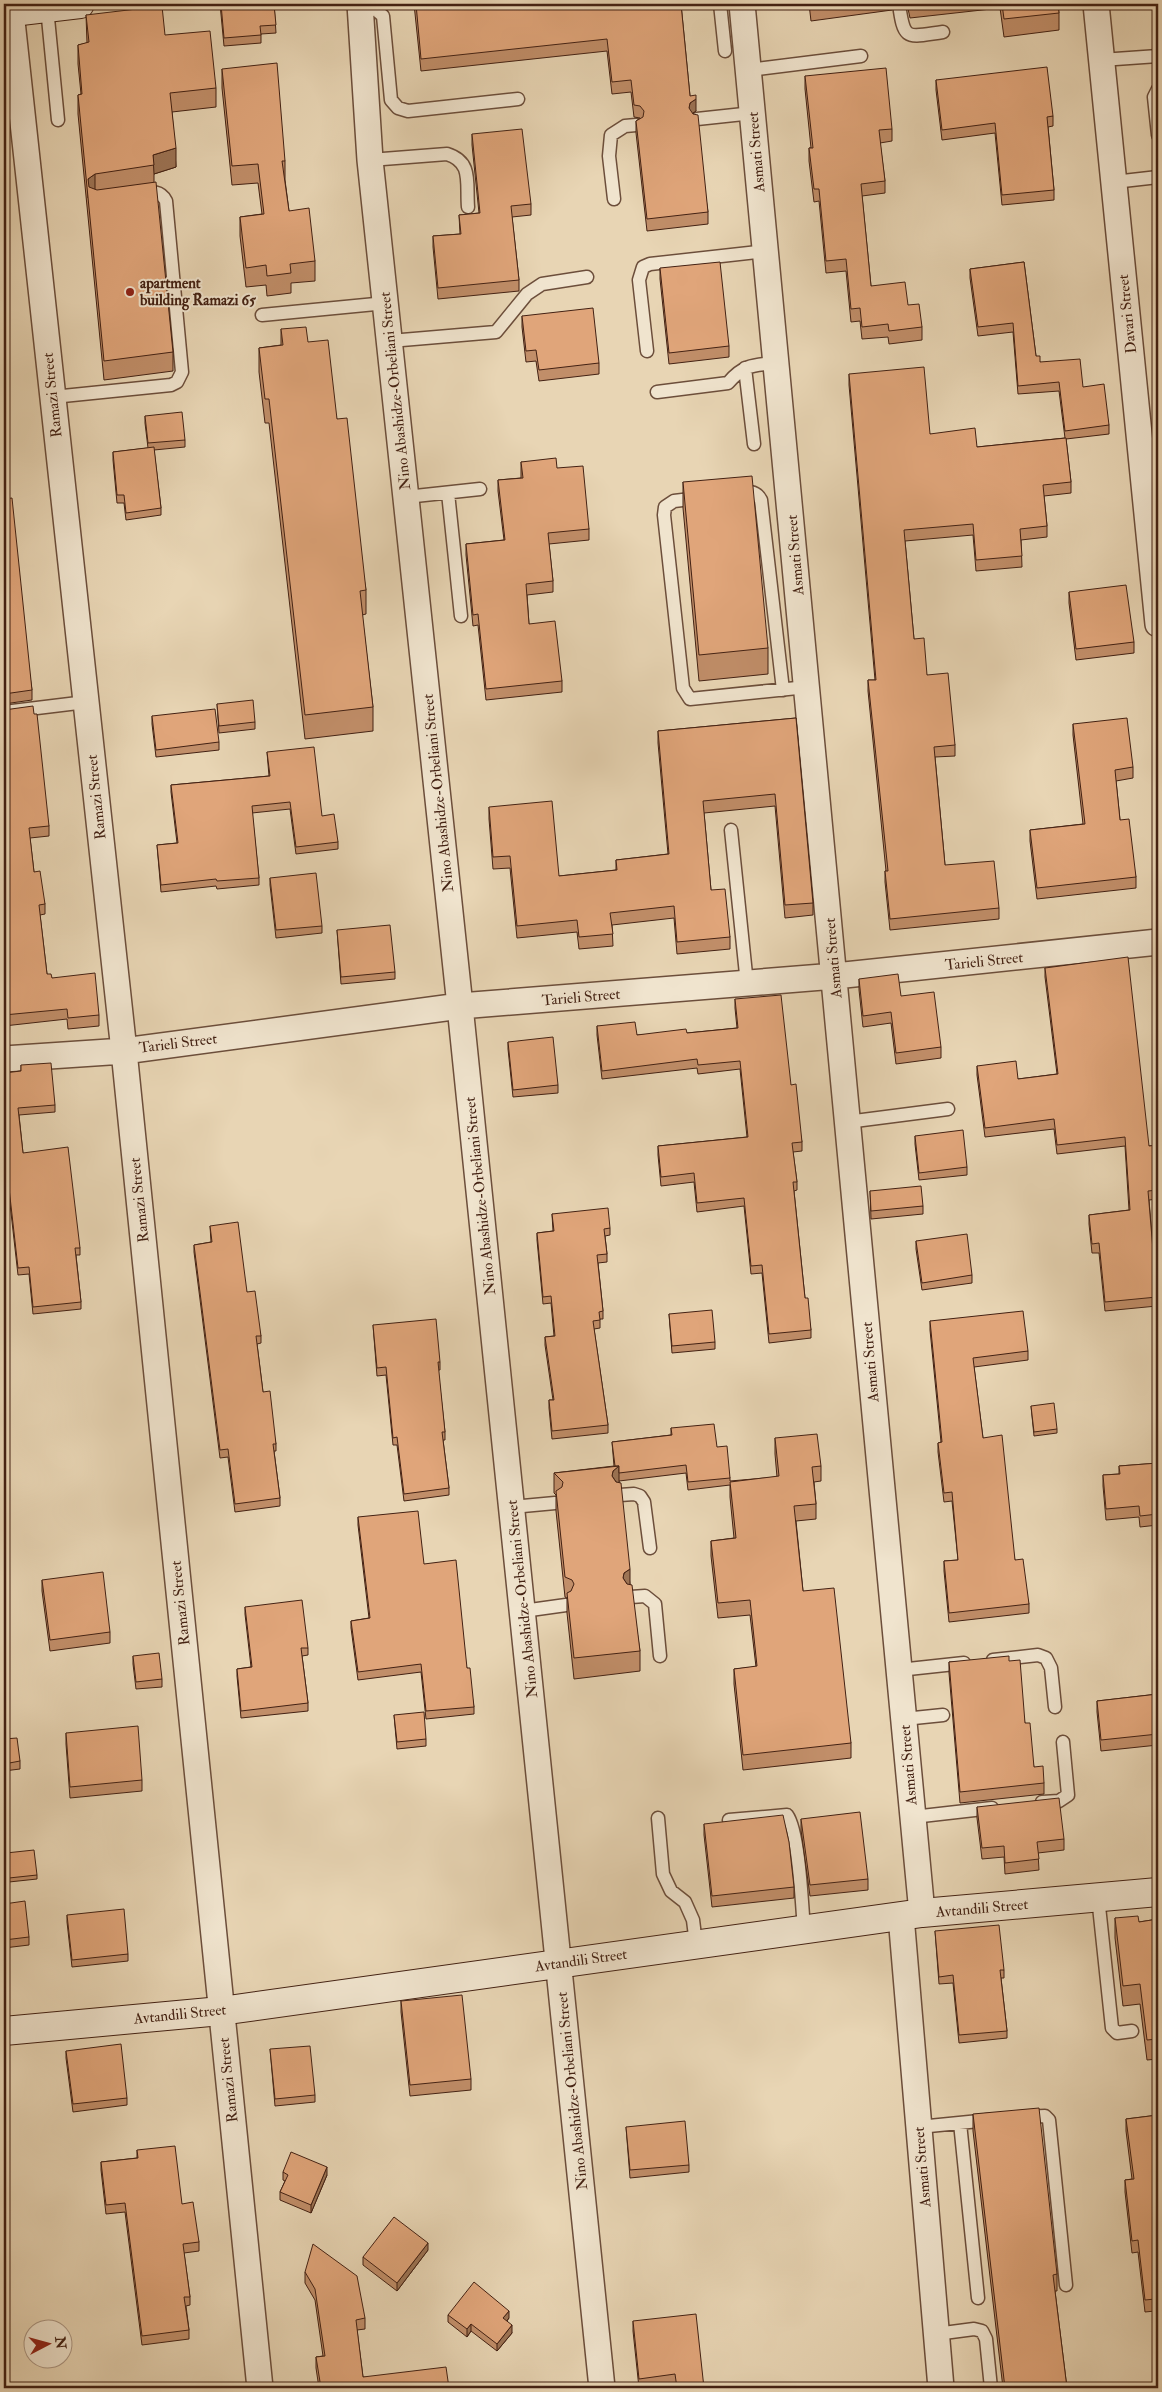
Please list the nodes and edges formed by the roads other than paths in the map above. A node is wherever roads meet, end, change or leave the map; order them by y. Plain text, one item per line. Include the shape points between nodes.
1 (80, 4) edge
2 (720, 4) edge
3 (742, 4) edge
4 (899, 4) edge
5 (1096, 4) edge
6 (360, 6) edge
7 (47, 8) junction
8 (7, 13) edge
9 (943, 32) dead end
10 (725, 51) dead end
11 (861, 56) dead end
12 (1158, 56) edge
13 (1101, 60) junction
14 (749, 70) junction
15 (1158, 89) edge
16 (518, 99) dead end
17 (753, 113) junction
18 (697, 119) edge
19 (58, 120) dead end
20 (636, 125) edge
21 (1158, 135) edge
22 (370, 160) junction
23 (1158, 177) edge
24 (1114, 182) junction
25 (131, 196) edge
26 (614, 198) dead end
27 (468, 207) dead end
28 (766, 251) junction
29 (586, 277) dead end
30 (386, 303) junction
31 (262, 315) dead end
32 (390, 341) junction
33 (647, 351) dead end
34 (776, 363) junction
35 (745, 368) junction
36 (657, 392) dead end
37 (53, 397) junction
38 (754, 444) dead end
39 (480, 489) dead end
40 (448, 493) junction
41 (406, 497) junction
42 (462, 616) dead end
43 (1158, 624) edge
44 (807, 687) junction
45 (783, 690) junction
46 (86, 702) junction
47 (4, 712) edge
48 (730, 830) dead end
49 (1158, 942) edge
50 (835, 976) junction
51 (747, 984) junction
52 (460, 1006) junction
53 (124, 1051) junction
54 (4, 1059) edge
55 (948, 1109) dead end
56 (847, 1122) junction
57 (620, 1495) edge
58 (555, 1503) edge
59 (512, 1507) junction
60 (650, 1548) dead end
61 (631, 1597) edge
62 (566, 1606) edge
63 (523, 1611) junction
64 (660, 1656) dead end
65 (899, 1670) junction
66 (1055, 1707) dead end
67 (943, 1715) dead end
68 (904, 1719) junction
69 (1064, 1742) dead end
70 (1030, 1804) edge
71 (1000, 1807) edge
72 (913, 1817) junction
73 (658, 1818) dead end
74 (729, 1820) edge
75 (1158, 1892) edge
76 (1098, 1897) junction
77 (912, 1915) junction
78 (804, 1930) junction
79 (696, 1944) junction
80 (559, 1963) junction
81 (221, 2011) junction
82 (4, 2031) edge
83 (1132, 2031) dead end
84 (960, 2123) junction
85 (919, 2127) junction
86 (1066, 2285) dead end
87 (978, 2298) dead end
88 (936, 2334) junction
89 (260, 2388) edge
90 (602, 2388) edge
91 (941, 2388) edge
92 (991, 2388) edge

1 - 7 street
2 - 10 lane
3 - 14 street, Asmati Street
4 - 9 lane via 902,27 909,34
5 - 13 street, Davari Street
6 - 16 lane via 376,10 383,16 391,100 398,108 408,112
6 - 22 street, Nino Abashidze-Orbeliani Street
7 - 8 street
7 - 19 lane
8 - 37 street, Ramazi Street
11 - 14 lane
12 - 13 lane
13 - 24 street, Davari Street
14 - 17 street, Asmati Street
15 - 21 lane via 1154,97
17 - 18 lane
17 - 28 street, Asmati Street
20 - 26 lane via 625,126 611,135 609,156
22 - 27 lane via 447,154 458,158 465,165
22 - 30 street, Nino Abashidze-Orbeliani Street
23 - 24 lane
24 - 43 street, Davari Street
25 - 37 lane via 156,192 166,201 182,372 177,382 171,384
28 - 33 lane via 643,267 639,280
28 - 34 street, Asmati Street
29 - 32 lane via 542,284 527,294 496,332
30 - 31 lane
30 - 32 street, Nino Abashidze-Orbeliani Street
32 - 41 street, Nino Abashidze-Orbeliani Street
34 - 35 lane
34 - 44 street, Asmati Street
35 - 36 lane via 728,383
35 - 38 lane
37 - 46 street, Ramazi Street
39 - 40 lane
40 - 41 lane
40 - 42 lane
41 - 52 street, Nino Abashidze-Orbeliani Street
44 - 45 lane
44 - 50 street, Asmati Street
45 - 45 lane via 761,500 751,492 674,501 665,507 664,515 683,688 690,699
46 - 47 lane
46 - 53 street, Ramazi Street
48 - 51 lane
49 - 50 street, Tarieli Street
50 - 51 street, Tarieli Street
50 - 56 street, Asmati Street
51 - 52 street, Tarieli Street
52 - 53 street, Tarieli Street
52 - 59 street, Nino Abashidze-Orbeliani Street
53 - 54 street, Tarieli Street
53 - 81 street, Ramazi Street
55 - 56 lane
56 - 65 street, Asmati Street
57 - 60 lane via 634,1494 644,1502
58 - 59 lane
59 - 63 street, Nino Abashidze-Orbeliani Street
61 - 64 lane via 645,1596 655,1604
62 - 63 lane
63 - 80 street, Nino Abashidze-Orbeliani Street
65 - 66 lane via 1038,1655 1046,1658 1051,1668
65 - 68 street, Asmati Street
67 - 68 lane
68 - 72 street, Asmati Street
69 - 70 lane via 1068,1795 1059,1801
71 - 72 lane
72 - 77 street, Asmati Street
73 - 79 lane via 663,1874 671,1891 684,1902 693,1920
74 - 78 lane via 778,1814 787,1815 790,1819
75 - 76 street, Avtandili Street
76 - 77 street, Avtandili Street
76 - 83 lane via 1112,2028 1117,2033
77 - 78 street, Avtandili Street
77 - 85 street, Asmati Street
78 - 79 street, Avtandili Street
79 - 80 street, Avtandili Street
80 - 81 street, Avtandili Street
80 - 90 street, Nino Abashidze-Orbeliani Street
81 - 82 street, Avtandili Street
81 - 89 street, Ramazi Street
84 - 85 lane
84 - 86 lane via 1039,2115 1049,2120
84 - 87 lane
85 - 88 street, Asmati Street
88 - 91 street, Asmati Street
88 - 92 lane via 974,2329 982,2331 986,2339

